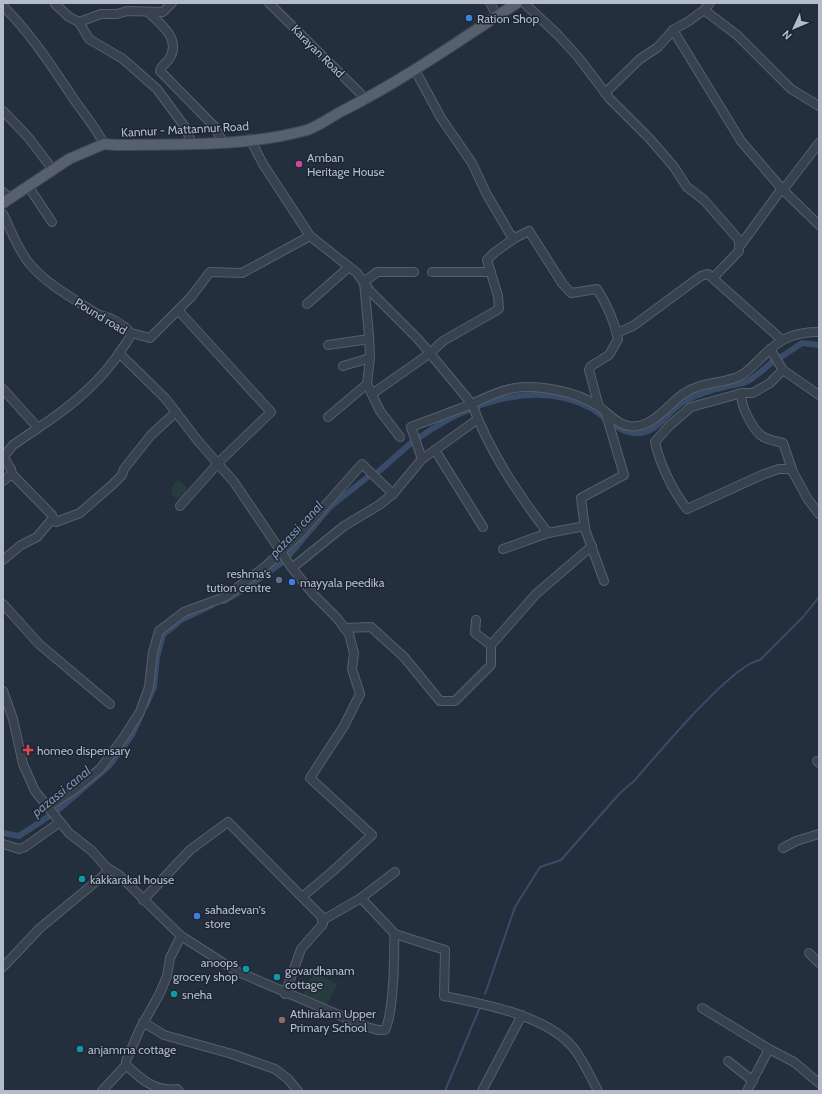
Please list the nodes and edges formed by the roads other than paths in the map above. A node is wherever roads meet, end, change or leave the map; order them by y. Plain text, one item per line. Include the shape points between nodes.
1 (172, 3) edge
2 (269, 3) edge
3 (490, 3) edge
4 (517, 3) edge
5 (524, 3) edge
6 (710, 3) edge
7 (55, 4) dead end
8 (3, 6) edge
9 (704, 10) junction
10 (148, 12) junction
11 (497, 16) junction
12 (79, 22) junction
13 (673, 30) junction
14 (415, 70) junction
15 (605, 93) junction
16 (366, 99) junction
17 (819, 106) edge
18 (3, 111) edge
19 (250, 139) junction
20 (223, 142) junction
21 (819, 143) edge
22 (104, 144) junction
23 (192, 144) junction
24 (53, 170) junction
25 (28, 186) junction
26 (783, 190) junction
27 (5, 197) edge
28 (3, 214) edge
29 (52, 222) dead end
30 (819, 225) edge
31 (310, 236) junction
32 (514, 238) junction
33 (740, 246) junction
34 (349, 267) junction
35 (414, 272) dead end
36 (432, 272) dead end
37 (491, 272) junction
38 (713, 278) junction
39 (364, 282) junction
40 (306, 304) dead end
41 (178, 310) junction
42 (819, 332) edge
43 (131, 333) junction
44 (617, 333) junction
45 (369, 339) junction
46 (781, 339) junction
47 (328, 345) dead end
48 (770, 349) junction
49 (119, 354) junction
50 (429, 354) junction
51 (370, 358) junction
52 (343, 366) dead end
53 (783, 370) junction
54 (367, 384) junction
55 (3, 389) edge
56 (372, 394) junction
57 (742, 394) junction
58 (819, 395) edge
59 (472, 404) junction
60 (599, 407) junction
61 (176, 412) junction
62 (606, 414) junction
63 (328, 417) dead end
64 (478, 419) junction
65 (38, 428) junction
66 (400, 437) dead end
67 (435, 450) junction
68 (3, 456) edge
69 (422, 459) junction
70 (217, 464) junction
71 (793, 472) junction
72 (12, 474) junction
73 (3, 481) edge
74 (393, 494) junction
75 (180, 506) dead end
76 (819, 514) edge
77 (53, 518) junction
78 (585, 526) junction
79 (483, 527) dead end
80 (548, 533) junction
81 (592, 546) junction
82 (503, 549) dead end
83 (282, 552) junction
84 (3, 560) edge
85 (290, 566) junction
86 (604, 581) dead end
87 (3, 604) edge
88 (476, 620) dead end
89 (344, 628) junction
90 (491, 645) junction
91 (3, 691) edge
92 (110, 704) dead end
93 (51, 811) junction
94 (60, 822) junction
95 (819, 834) edge
96 (3, 844) edge
97 (783, 848) dead end
98 (110, 870) junction
99 (394, 872) dead end
100 (302, 897) junction
101 (361, 898) junction
102 (143, 900) junction
103 (323, 920) junction
104 (395, 934) junction
105 (182, 936) junction
106 (809, 953) dead end
107 (819, 963) edge
108 (3, 967) edge
109 (285, 994) junction
110 (702, 1008) dead end
111 (522, 1016) junction
112 (144, 1022) junction
113 (769, 1049) junction
114 (728, 1060) dead end
115 (126, 1065) junction
116 (753, 1081) junction
117 (819, 1083) edge
118 (102, 1091) edge
119 (179, 1091) edge
120 (298, 1091) edge
121 (482, 1091) edge
122 (598, 1091) edge
123 (747, 1091) edge

1 - 10 street via 163,12
2 - 16 street, Karayan Road
3 - 11 street
4 - 11 main road, Kannur - Mattannur Road
5 - 15 street via 578,57
6 - 9 street
7 - 12 street
8 - 22 street via 36,44 97,129
9 - 13 street
9 - 17 street via 737,35 791,89
10 - 12 street via 101,14
10 - 20 street via 171,35 172,54 160,71 214,126
11 - 14 main road, Kannur - Mattannur Road
12 - 23 street via 89,39 123,59 156,89 185,127
13 - 15 street via 658,47 636,63
13 - 26 street via 741,141
14 - 16 main road, Kannur - Mattannur Road
14 - 32 street via 441,118 472,163 496,212
15 - 33 street via 674,167 687,187 704,200 727,226 739,240
16 - 19 main road, Kannur - Mattannur Road via 308,130
18 - 24 street via 28,136
19 - 20 main road, Kannur - Mattannur Road
19 - 31 street via 263,164
20 - 23 main road, Kannur - Mattannur Road
21 - 26 street
22 - 23 main road, Kannur - Mattannur Road
22 - 24 main road, Kannur - Mattannur Road via 69,159
24 - 25 main road, Kannur - Mattannur Road
25 - 27 main road, Kannur - Mattannur Road
25 - 29 street
26 - 30 street
26 - 33 street via 778,192
28 - 43 street, Pound road via 28,262 50,284 97,314 125,327
31 - 34 street
31 - 41 street via 242,273 210,272 192,297
32 - 37 street via 487,260
32 - 44 street via 529,231 571,294 596,289 608,305
33 - 38 street via 739,251
34 - 39 street
34 - 40 street
35 - 39 street via 377,272
36 - 37 street
37 - 50 street via 499,309 443,341
38 - 44 street via 708,274 701,276 633,326
38 - 46 street
39 - 45 street
39 - 50 street
41 - 43 street via 150,338
41 - 70 street via 271,412
42 - 46 street via 800,332
43 - 49 street, Pound road
44 - 60 street via 618,339 609,355 589,368
45 - 47 street
45 - 51 street
46 - 48 street
48 - 53 street
48 - 62 street via 751,370 737,377 694,387 644,425 623,425
49 - 61 street
49 - 65 street, Pound road via 99,379
50 - 56 street
50 - 59 street
51 - 52 street
51 - 54 street
53 - 57 street via 770,383 753,393
53 - 58 street
54 - 56 street
54 - 63 street
55 - 65 street
56 - 66 street via 380,410
57 - 71 street via 740,399 744,410 762,436 783,443
57 - 71 street via 691,407 655,442 657,452 683,503 687,509 779,469 789,469
59 - 60 street via 495,392 532,385 577,394
59 - 64 street
59 - 69 street via 411,428
60 - 62 street
61 - 70 street
61 - 77 street via 148,438 120,477 83,511 56,522
62 - 78 street via 624,475 581,498
64 - 67 street
64 - 80 street via 509,481
65 - 68 street, Pound road via 13,445
67 - 69 street
67 - 79 street
68 - 72 street
69 - 74 street
70 - 75 street
70 - 83 street via 234,482
71 - 76 street
72 - 73 street
72 - 77 street
74 - 83 street via 362,464
74 - 85 street
77 - 84 street via 37,536
78 - 80 street
78 - 81 street
80 - 82 street
81 - 86 street
81 - 90 street via 536,594
83 - 85 street
83 - 93 street via 225,597 184,612 159,631 153,652 149,687 140,712 100,770
85 - 89 street
87 - 92 street via 39,644
88 - 90 street via 475,633
89 - 90 street via 370,627 404,657 440,701 455,701 490,665
89 - 100 street via 349,634 354,653 352,669 360,694 344,726 310,778 372,835
91 - 93 street via 28,779
93 - 94 street
94 - 96 street via 25,847 19,849
94 - 98 street
95 - 97 street
98 - 102 street via 119,875
98 - 108 street via 40,928
99 - 101 street
100 - 102 street via 228,822 190,850
100 - 103 street
101 - 103 street
101 - 104 street
102 - 105 street
103 - 109 street via 323,924 301,949
104 - 109 street via 395,958 388,1024 385,1030 367,1027
104 - 111 street via 445,950 444,996
105 - 109 street via 236,971
105 - 112 street via 170,958 167,976
106 - 107 street
110 - 113 street
111 - 121 street
111 - 122 street via 544,1024 575,1049
112 - 115 street via 128,1054
112 - 120 street via 164,1035 275,1069
113 - 116 street
113 - 117 street via 794,1062
114 - 116 street
115 - 118 street
115 - 119 street via 142,1080 155,1087
116 - 123 street

